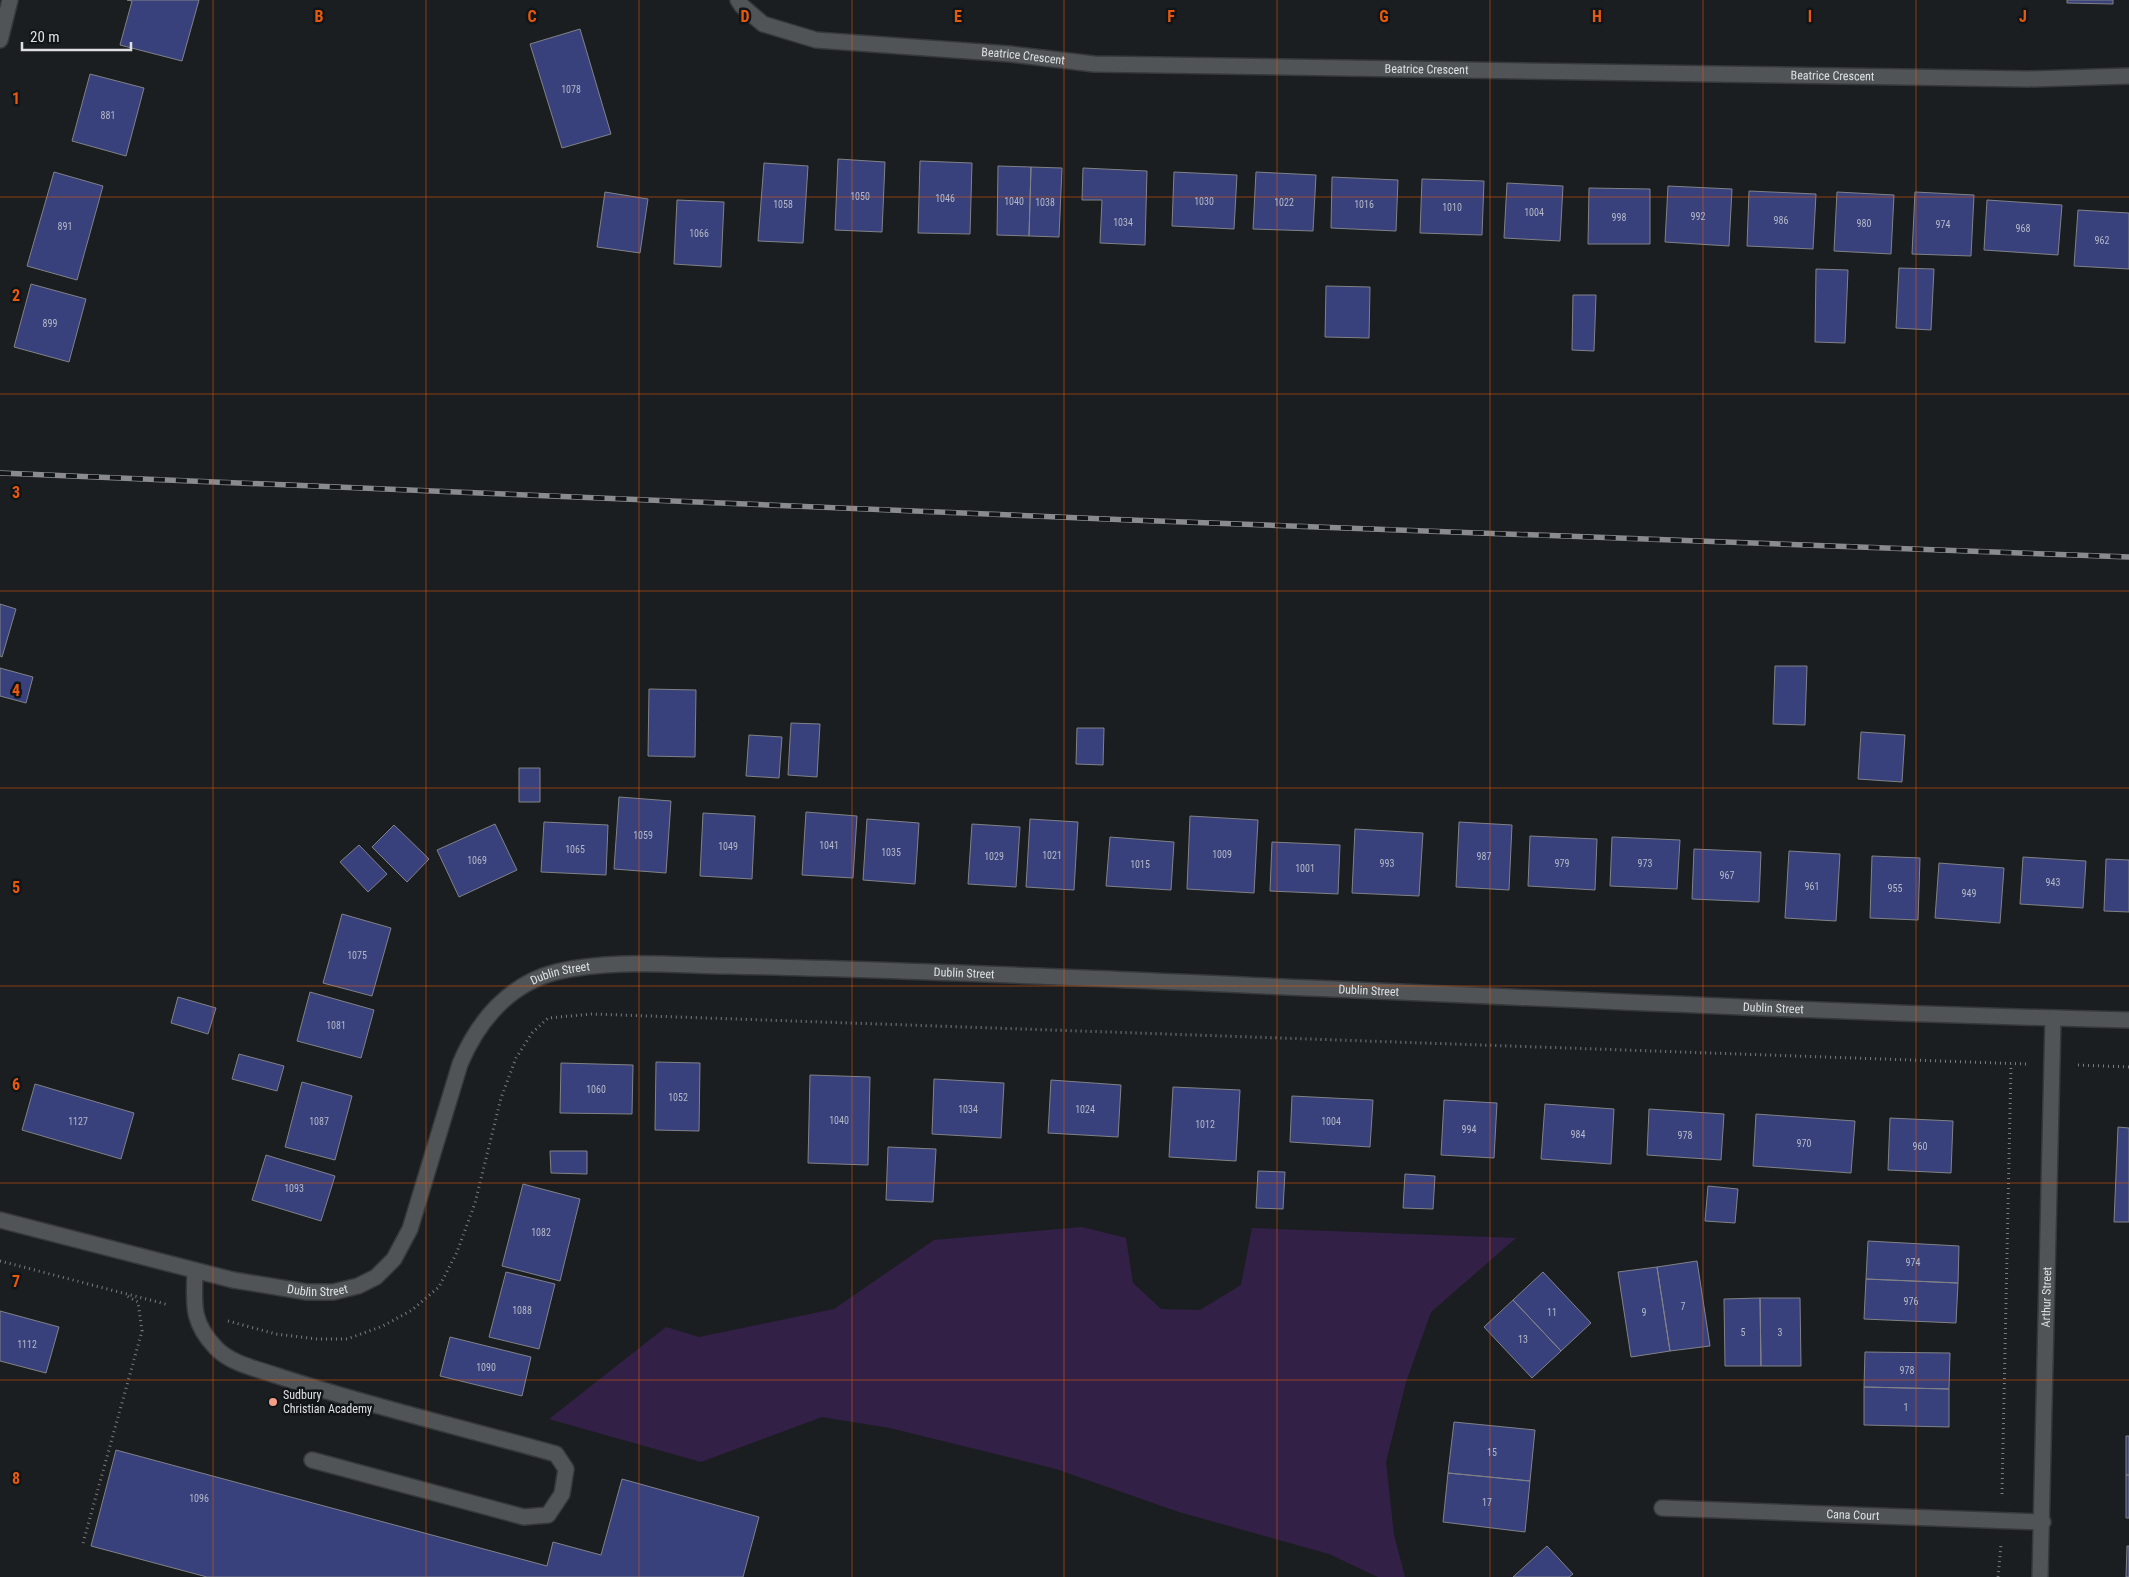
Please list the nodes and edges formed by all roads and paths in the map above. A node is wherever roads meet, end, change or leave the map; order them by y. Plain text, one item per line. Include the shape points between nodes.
1 (10, 0) edge
2 (738, 0) edge
3 (0, 40) edge
4 (2129, 76) edge
5 (2053, 1018) junction
6 (2129, 1020) edge
7 (2011, 1064) junction
8 (2054, 1064) junction
9 (2129, 1067) edge
10 (0, 1220) edge
11 (0, 1261) edge
12 (194, 1271) junction
13 (120, 1292) junction
14 (194, 1312) junction
15 (312, 1460) dead end
16 (1662, 1508) dead end
17 (2001, 1520) junction
18 (2043, 1522) junction
19 (83, 1543) dead end
20 (1998, 1577) edge
21 (2040, 1577) edge

1 - 3 street
2 - 4 street, Beatrice Crescent via 764,24 816,40 1010,54 1094,64 2028,79
5 - 6 street, Dublin Street
5 - 8 street, Arthur Street
5 - 12 street, Dublin Street via 873,969 613,964 556,972 529,981 483,1020 460,1064 410,1229 394,1259 376,1276 358,1286 333,1292 307,1292
7 - 8 path
7 - 14 path via 592,1014 548,1018 532,1033 516,1058 501,1098 475,1203 457,1252 439,1287 412,1310 383,1326 347,1339 276,1334
7 - 17 path
8 - 9 path
8 - 18 street, Arthur Street
10 - 12 street, Dublin Street
11 - 13 path
12 - 14 street
13 - 14 path
13 - 19 path via 138,1302 142,1331
14 - 15 street via 218,1350 238,1362 308,1386 556,1454 566,1468 562,1494 548,1515 524,1517
16 - 17 street, Cana Court
17 - 18 street, Cana Court
17 - 20 path
18 - 21 street, Arthur Street

